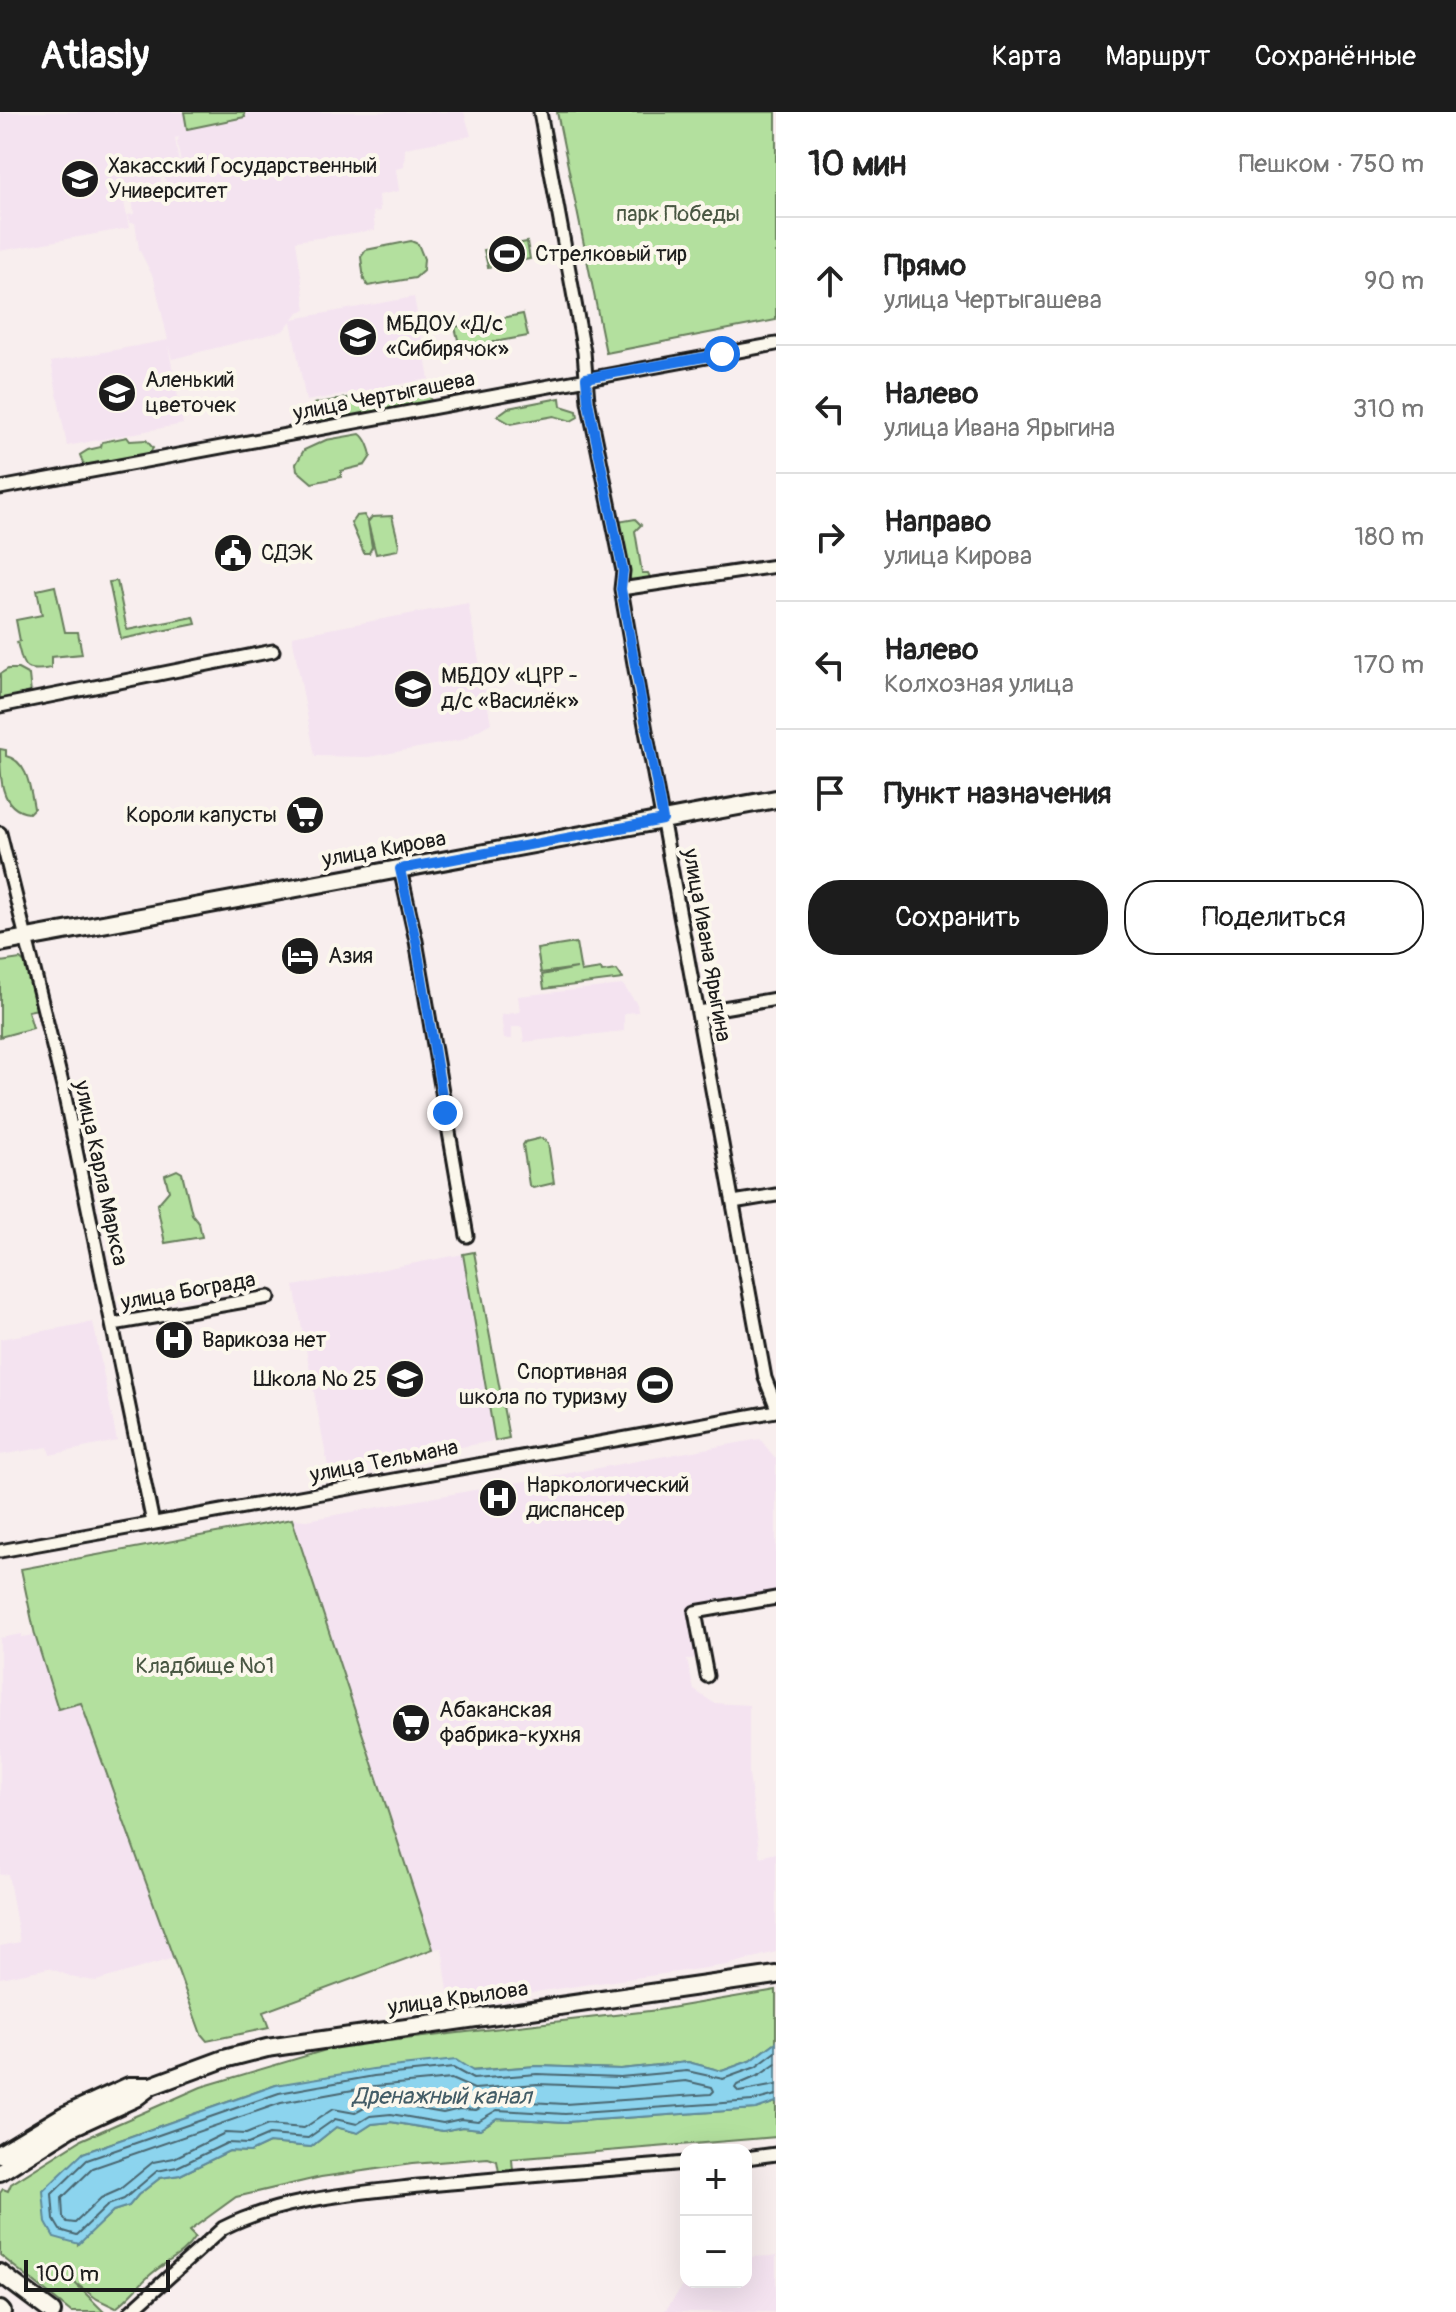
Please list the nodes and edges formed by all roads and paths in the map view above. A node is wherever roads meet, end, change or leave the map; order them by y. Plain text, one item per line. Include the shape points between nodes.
1 (540, 112) edge
2 (776, 344) edge
3 (586, 378) junction
4 (0, 488) edge
5 (776, 566) edge
6 (621, 589) junction
7 (273, 651) dead end
8 (0, 706) edge
9 (776, 799) edge
10 (663, 820) junction
11 (0, 833) edge
12 (400, 869) junction
13 (25, 938) junction
14 (0, 943) edge
15 (776, 999) edge
16 (699, 1012) junction
17 (776, 1195) edge
18 (733, 1202) junction
19 (467, 1236) dead end
20 (269, 1297) dead end
21 (113, 1324) junction
22 (776, 1409) edge
23 (153, 1523) junction
24 (0, 1551) edge
25 (776, 1598) edge
26 (707, 1676) dead end
27 (776, 1975) edge
28 (151, 2086) junction
29 (0, 2154) edge
30 (776, 2154) edge
31 (752, 2157) edge
32 (680, 2164) edge
33 (0, 2172) edge
34 (0, 2273) edge
35 (52, 2312) edge
36 (130, 2312) edge

1 - 3 street, улица Ивана Ярыгина
2 - 3 street, улица Чертыгашева
3 - 4 street, улица Чертыгашева
3 - 6 street, улица Ивана Ярыгина via 623,571
5 - 6 street
6 - 10 street, улица Ивана Ярыгина
7 - 8 street
9 - 10 main road, улица Кирова
10 - 12 main road, улица Кирова
10 - 16 street, улица Ивана Ярыгина
11 - 13 street, улица Карла Маркса
12 - 13 main road, улица Кирова
12 - 19 street
13 - 14 main road, улица Кирова
13 - 21 street, улица Карла Маркса
15 - 16 street
16 - 18 street, улица Ивана Ярыгина
17 - 18 street
18 - 22 street, улица Ивана Ярыгина via 765,1378
20 - 21 street, улица Бограда
21 - 23 street, улица Карла Маркса
22 - 23 street, улица Тельмана
23 - 24 street, улица Тельмана
25 - 26 street via 695,1612
27 - 28 main road, улица Крылова via 295,2042 224,2059
28 - 29 main road, улица Крылова via 129,2086 63,2116
28 - 33 main road, улица Крылова
30 - 31 street
32 - 36 street via 363,2192 267,2211 223,2228
34 - 35 main road

